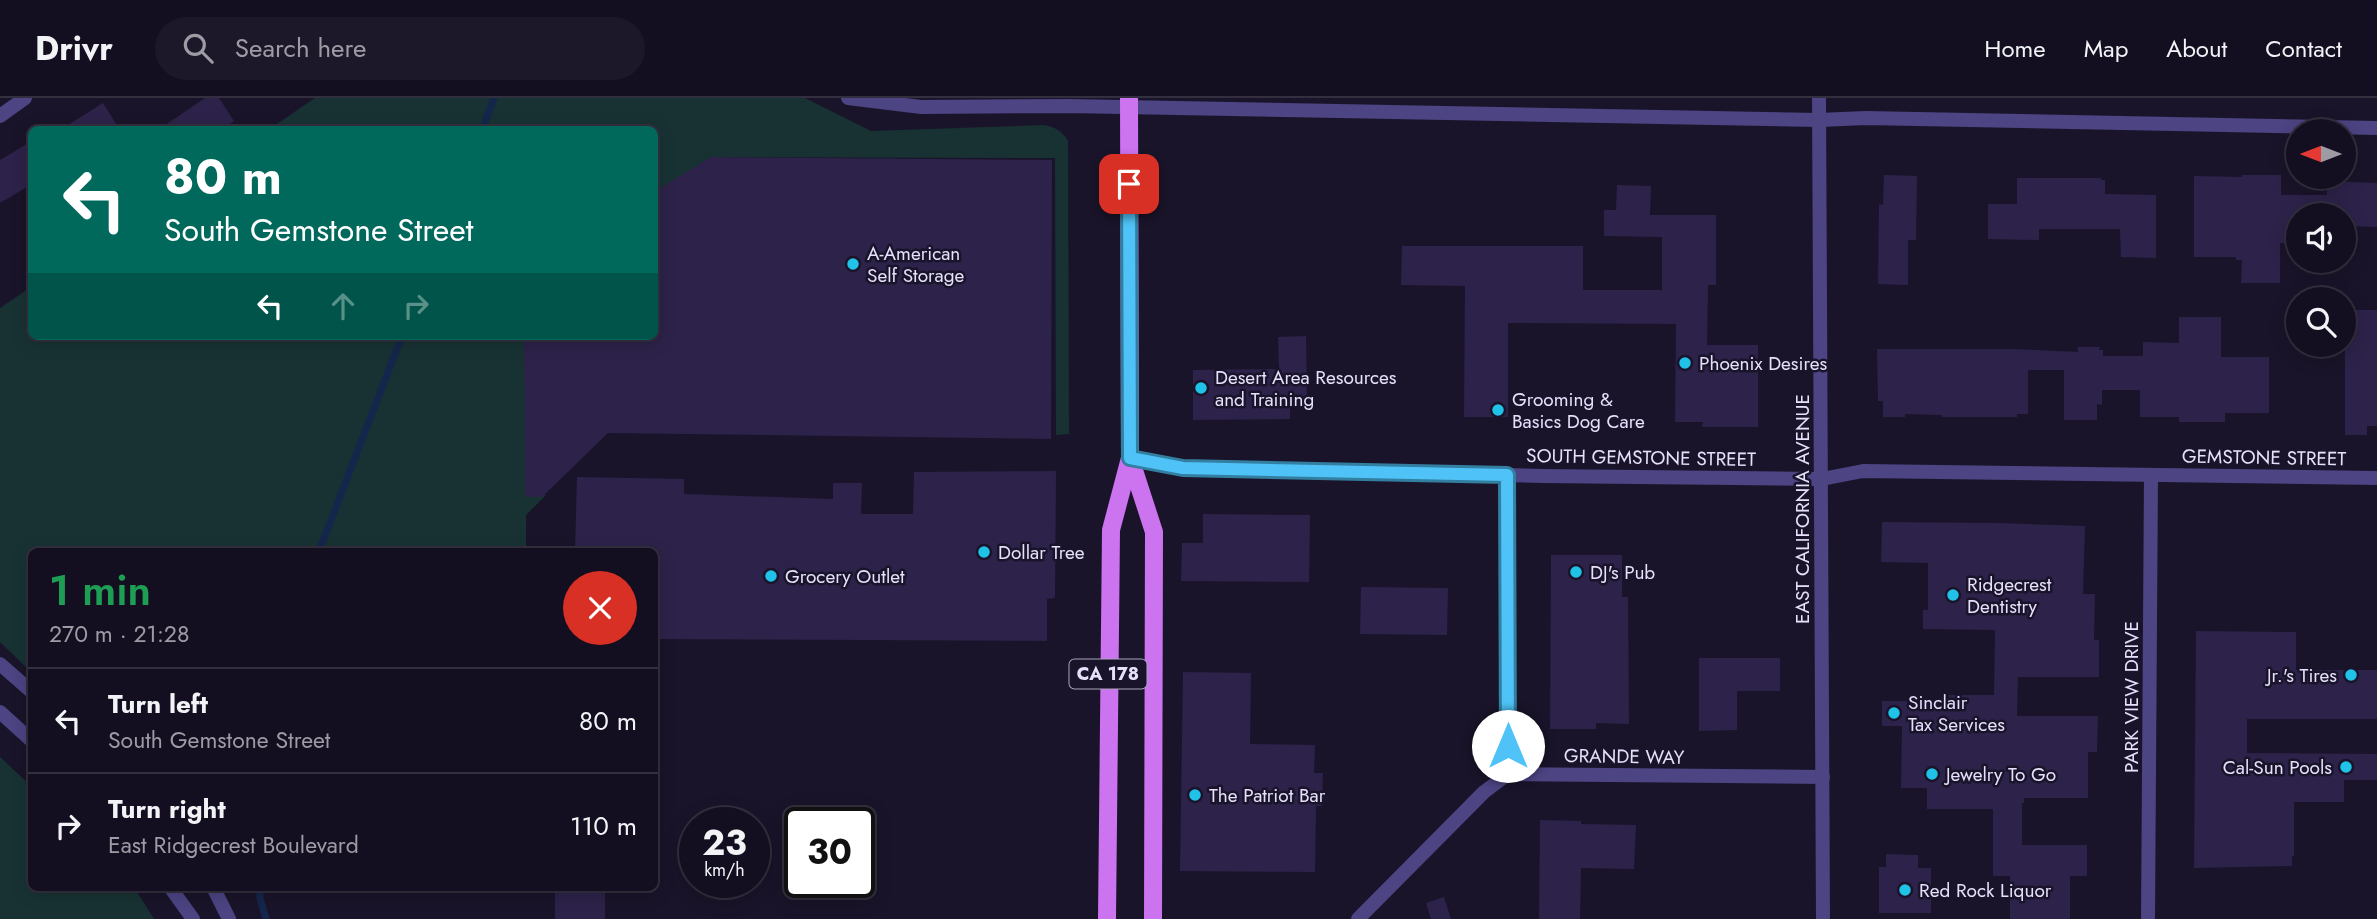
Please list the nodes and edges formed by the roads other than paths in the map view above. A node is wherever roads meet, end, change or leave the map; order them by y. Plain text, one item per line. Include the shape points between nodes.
1 (25, 98) edge
2 (848, 98) edge
3 (1819, 98) edge
4 (1129, 103) edge
5 (0, 116) edge
6 (1819, 120) junction
7 (2377, 128) edge
8 (1130, 458) junction
9 (1507, 475) junction
10 (2151, 475) junction
11 (2377, 478) edge
12 (1822, 479) junction
13 (0, 664) edge
14 (28, 688) edge
15 (0, 712) edge
16 (28, 737) edge
17 (1508, 774) junction
18 (1823, 778) junction
19 (173, 891) edge
20 (215, 891) edge
21 (193, 919) edge
22 (229, 919) edge
23 (1107, 919) edge
24 (1153, 919) edge
25 (1358, 919) edge
26 (1823, 919) edge
27 (2148, 919) edge

1 - 5 street
2 - 4 street via 921,107
3 - 6 street, EAST CALIFORNIA AVENUE
4 - 6 street
4 - 8 main road, CA 178
6 - 7 street
6 - 12 street, EAST CALIFORNIA AVENUE
8 - 9 street, SOUTH GEMSTONE STREET via 1183,468
8 - 23 main road, CA 178 via 1111,530
8 - 24 main road, CA 178 via 1154,532
9 - 12 street, SOUTH GEMSTONE STREET
9 - 17 street
10 - 11 street, GEMSTONE STREET
10 - 12 street, SOUTH GEMSTONE STREET via 1856,471
10 - 27 street, PARK VIEW DRIVE
12 - 18 street, EAST CALIFORNIA AVENUE
13 - 14 street
15 - 16 street
17 - 18 street, GRANDE WAY
17 - 25 street via 1484,792
18 - 26 street, EAST CALIFORNIA AVENUE
19 - 21 street
20 - 22 street

